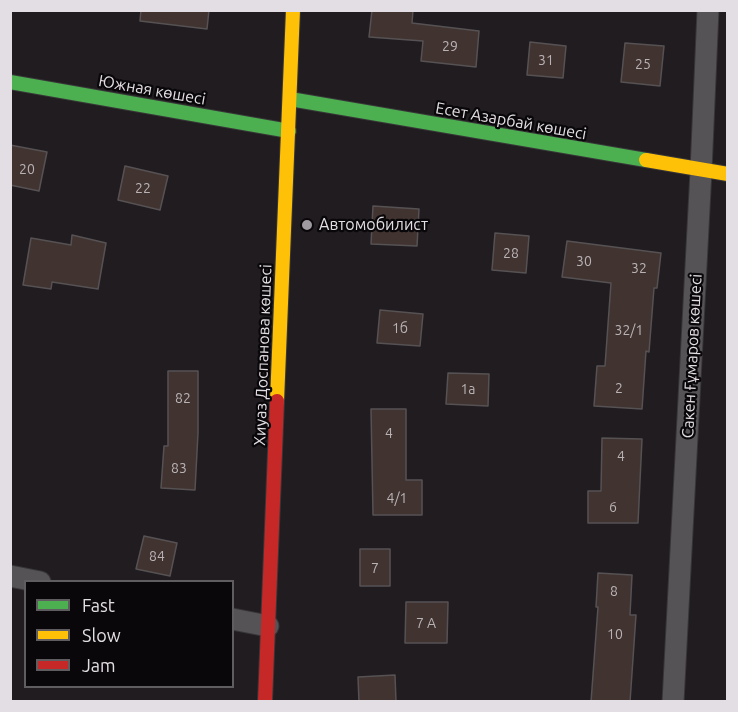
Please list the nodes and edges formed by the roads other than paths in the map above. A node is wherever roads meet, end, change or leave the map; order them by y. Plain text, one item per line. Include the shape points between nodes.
1 (293, 10) edge
2 (708, 10) edge
3 (10, 82) edge
4 (290, 99) junction
5 (289, 131) junction
6 (701, 171) junction
7 (728, 174) edge
8 (10, 576) edge
9 (30, 580) edge
10 (234, 619) edge
11 (268, 626) junction
12 (265, 702) edge
13 (673, 702) edge

1 - 4 street, Хиуаз Доспанова көшесі
2 - 6 street, Сакен Ғұмаров көшесі
3 - 5 street, Южная көшесі
4 - 5 street, Хиуаз Доспанова көшесі
4 - 6 street, Есет Азарбай көшесі
5 - 11 street, Хиуаз Доспанова көшесі
6 - 7 street, Есет Азарбай көшесі
6 - 13 street, Сакен Ғұмаров көшесі
8 - 9 street
10 - 11 street
11 - 12 street, Хиуаз Доспанова көшесі

